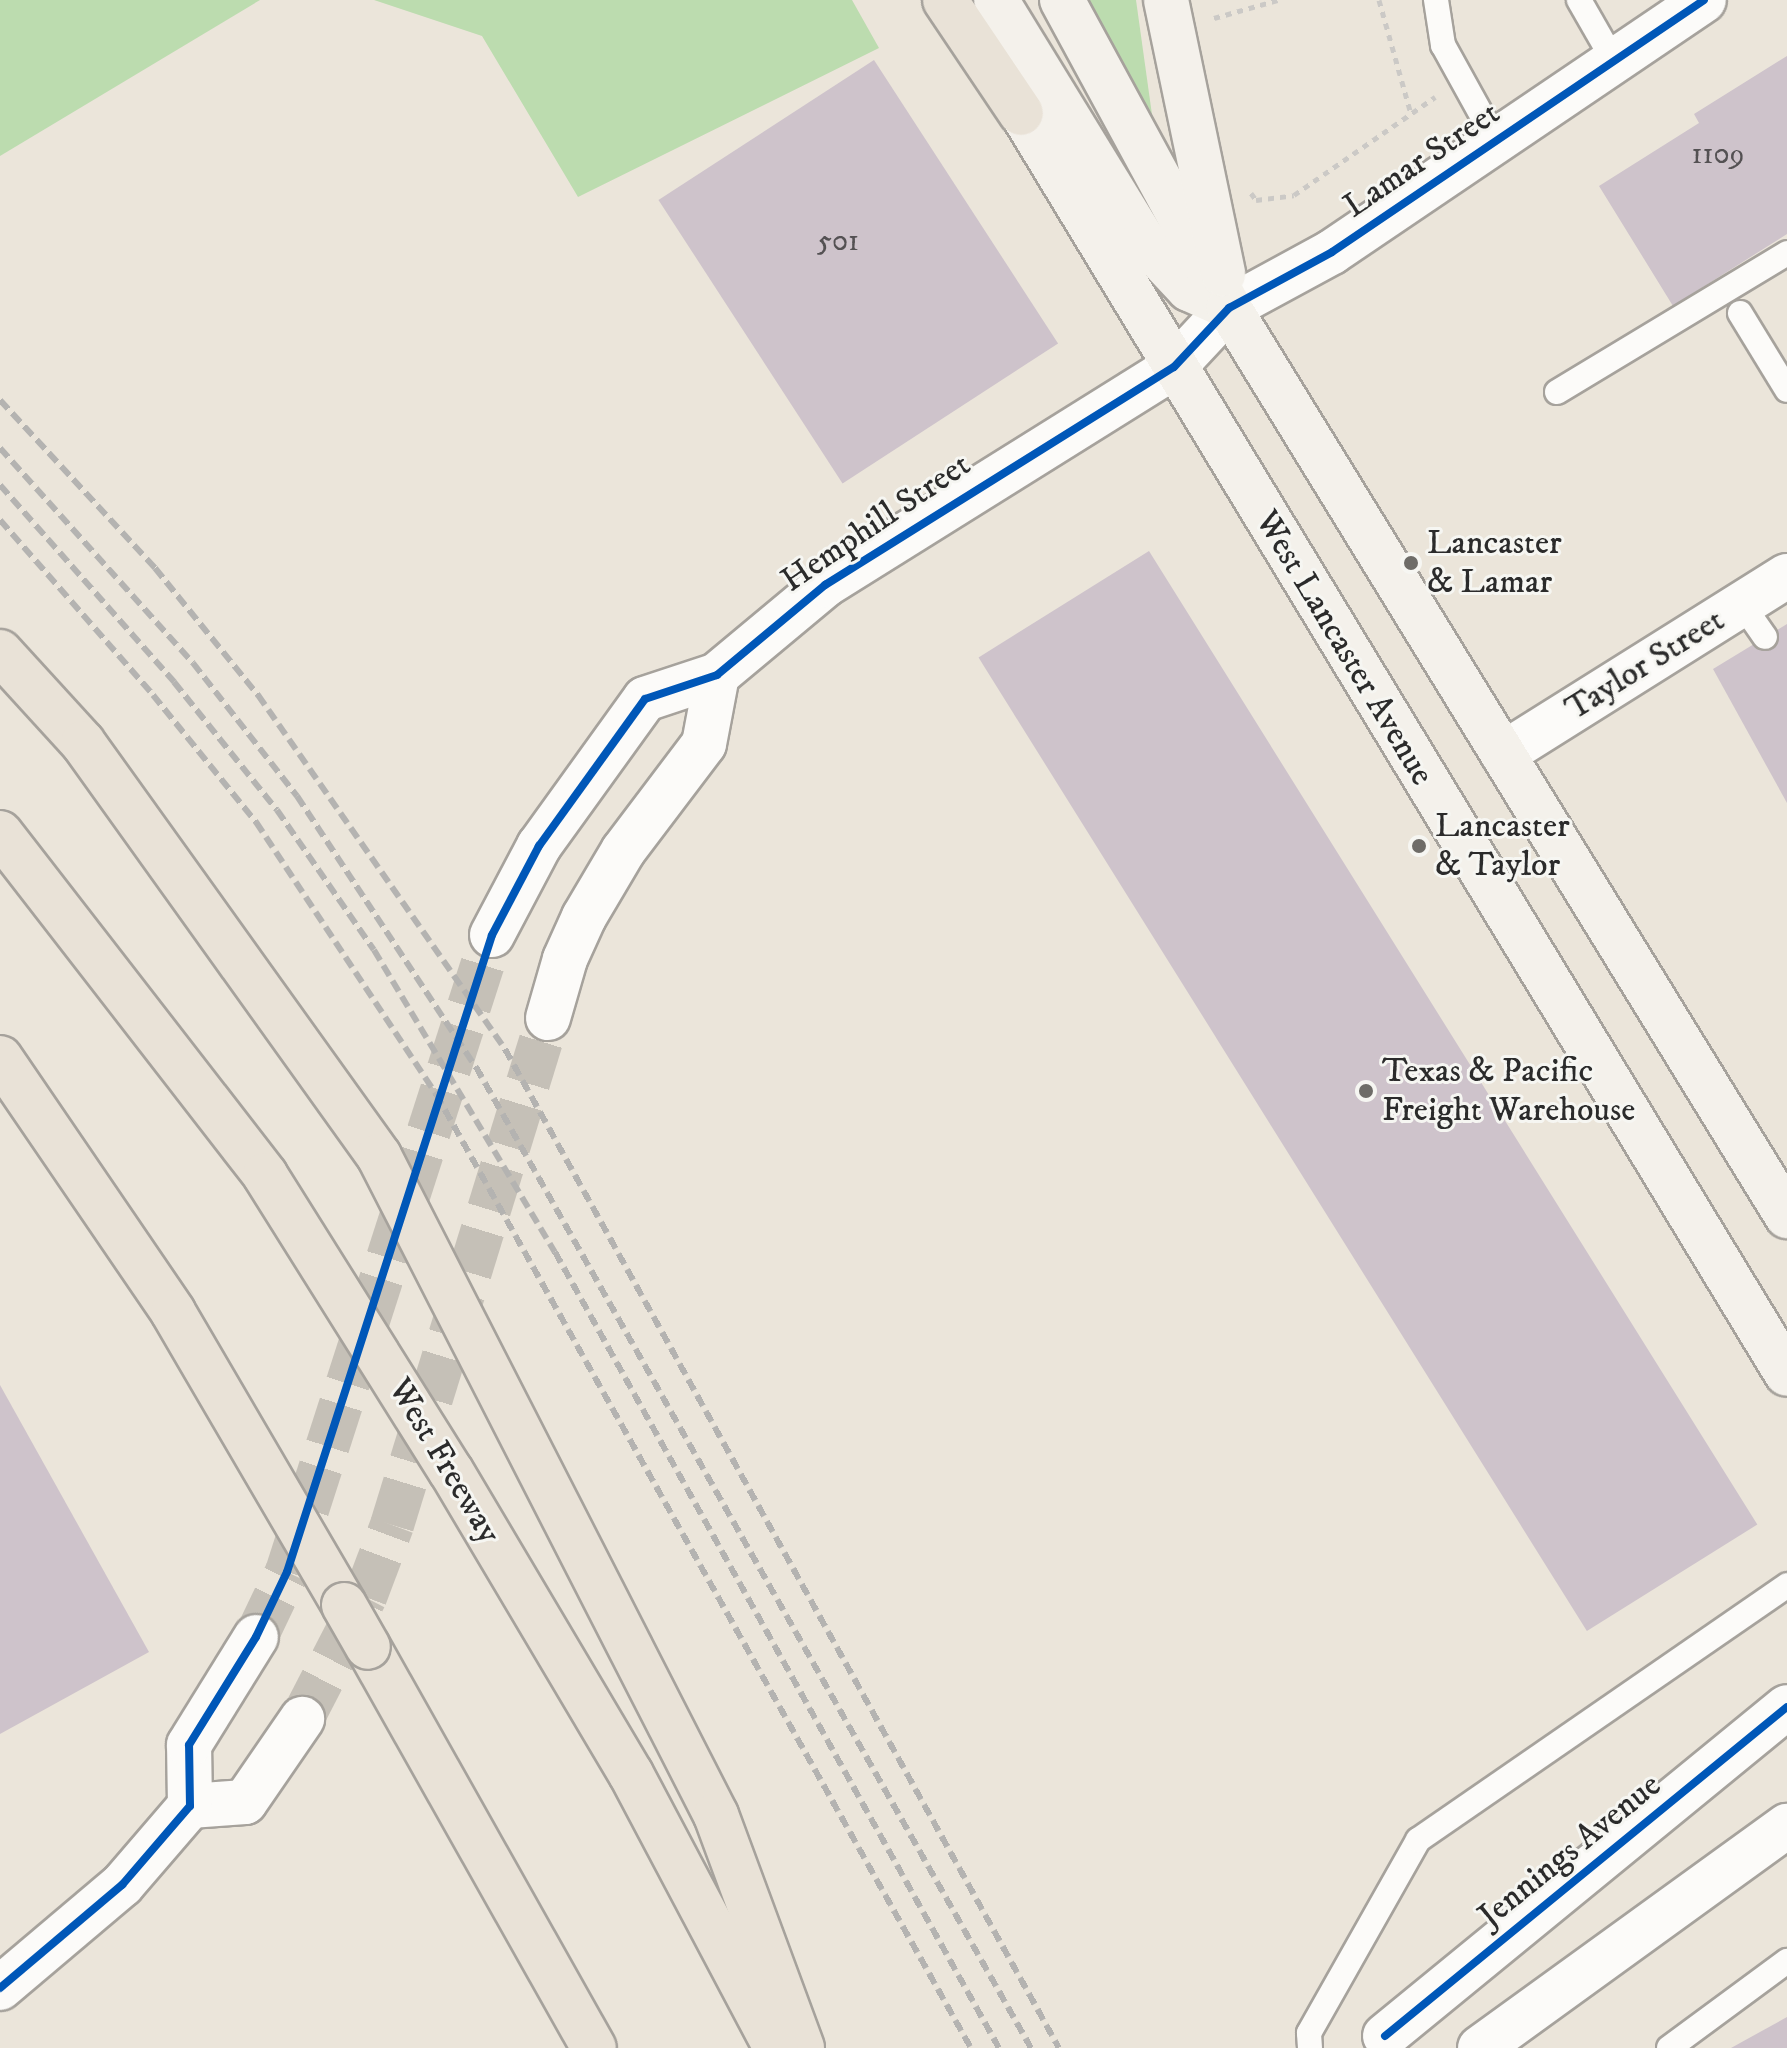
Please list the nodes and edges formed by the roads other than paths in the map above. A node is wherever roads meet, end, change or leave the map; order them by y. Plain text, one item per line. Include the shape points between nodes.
1 (945, 0) edge
2 (958, 0) edge
3 (996, 0) edge
4 (1062, 0) edge
5 (1166, 0) edge
6 (1436, 0) edge
7 (1579, 0) edge
8 (1704, 0) edge
9 (1614, 61) junction
10 (1021, 113) junction
11 (1496, 141) junction
12 (1787, 253) edge
13 (1229, 308) junction
14 (1740, 313) dead end
15 (1174, 367) junction
16 (1787, 390) edge
17 (1557, 392) dead end
18 (1787, 576) edge
19 (0, 652) edge
20 (717, 675) junction
21 (1503, 754) junction
22 (0, 833) edge
23 (492, 935) tunnel mouth
24 (548, 1018) tunnel mouth
25 (0, 1058) edge
26 (1782, 1196) edge
27 (1787, 1374) edge
28 (1787, 1585) edge
29 (256, 1637) tunnel mouth
30 (1787, 1707) edge
31 (302, 1719) tunnel mouth
32 (190, 1806) junction
33 (1787, 1826) edge
34 (1787, 1961) edge
35 (0, 1988) edge
36 (1385, 2036) dead end
37 (594, 2048) edge
38 (776, 2048) edge
39 (802, 2048) edge
40 (1310, 2048) edge
41 (1480, 2048) edge
42 (1669, 2048) edge

1 - 10 highway
2 - 10 main road, West Lancaster Avenue
3 - 13 main road via 1143,240 1189,289
4 - 13 main road
5 - 13 main road via 1208,183
6 - 11 lane via 1443,45
7 - 9 lane
8 - 9 street, Lamar Street
9 - 11 street, Lamar Street
10 - 15 main road, West Lancaster Avenue
11 - 13 street, Lamar Street via 1332,252
12 - 17 lane
13 - 15 street, Lamar Street
13 - 21 main road
14 - 16 lane
15 - 20 street, Hemphill Street via 837,576
15 - 27 main road, West Lancaster Avenue
18 - 21 street, Taylor Street via 1754,621
19 - 39 highway via 83,743 379,1156 716,1815
20 - 23 street, Hemphill Street via 645,699 539,846
20 - 24 street via 704,744 623,851 584,917
21 - 26 main road
22 - 38 highway, West Freeway via 265,1175 451,1471 631,1774
25 - 37 highway, bridge via 173,1312
28 - 40 lane via 1418,1840 1309,2033
29 - 32 street via 189,1745
30 - 36 street, Jennings Avenue
31 - 32 street via 245,1802
32 - 35 street via 122,1885
33 - 41 street
34 - 42 lane

